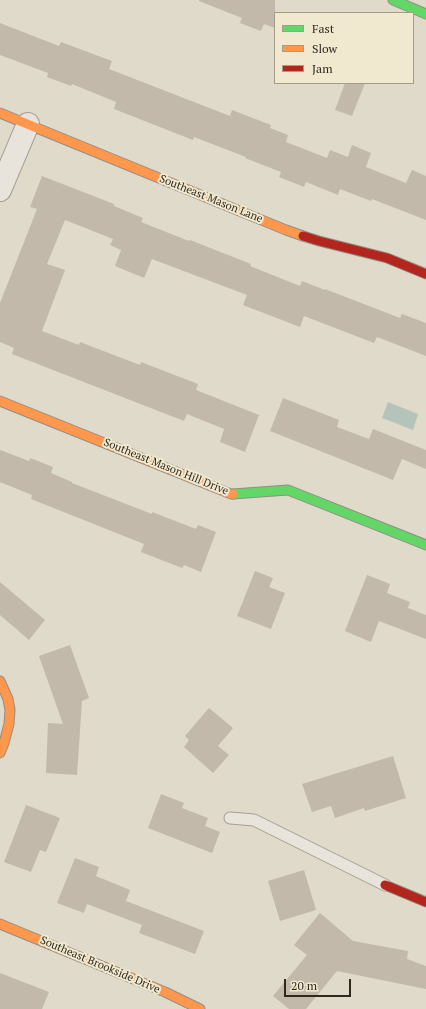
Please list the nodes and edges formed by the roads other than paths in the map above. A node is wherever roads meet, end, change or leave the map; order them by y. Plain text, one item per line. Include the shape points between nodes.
1 (392, 0) edge
2 (426, 14) edge
3 (0, 113) edge
4 (28, 124) junction
5 (0, 190) edge
6 (426, 274) edge
7 (0, 401) edge
8 (426, 545) edge
9 (0, 681) edge
10 (0, 753) edge
11 (230, 818) dead end
12 (385, 885) joint
13 (426, 902) edge
14 (0, 924) edge
15 (200, 1009) edge

1 - 2 street
3 - 4 street, Southeast Mason Lane
4 - 5 street
4 - 6 street, Southeast Mason Lane via 286,230 387,258
7 - 8 street, Southeast Mason Hill Drive via 231,494 288,490
9 - 10 street via 10,710 9,724
11 - 12 lane via 254,820
12 - 13 street
14 - 15 street, Southeast Brookside Drive

